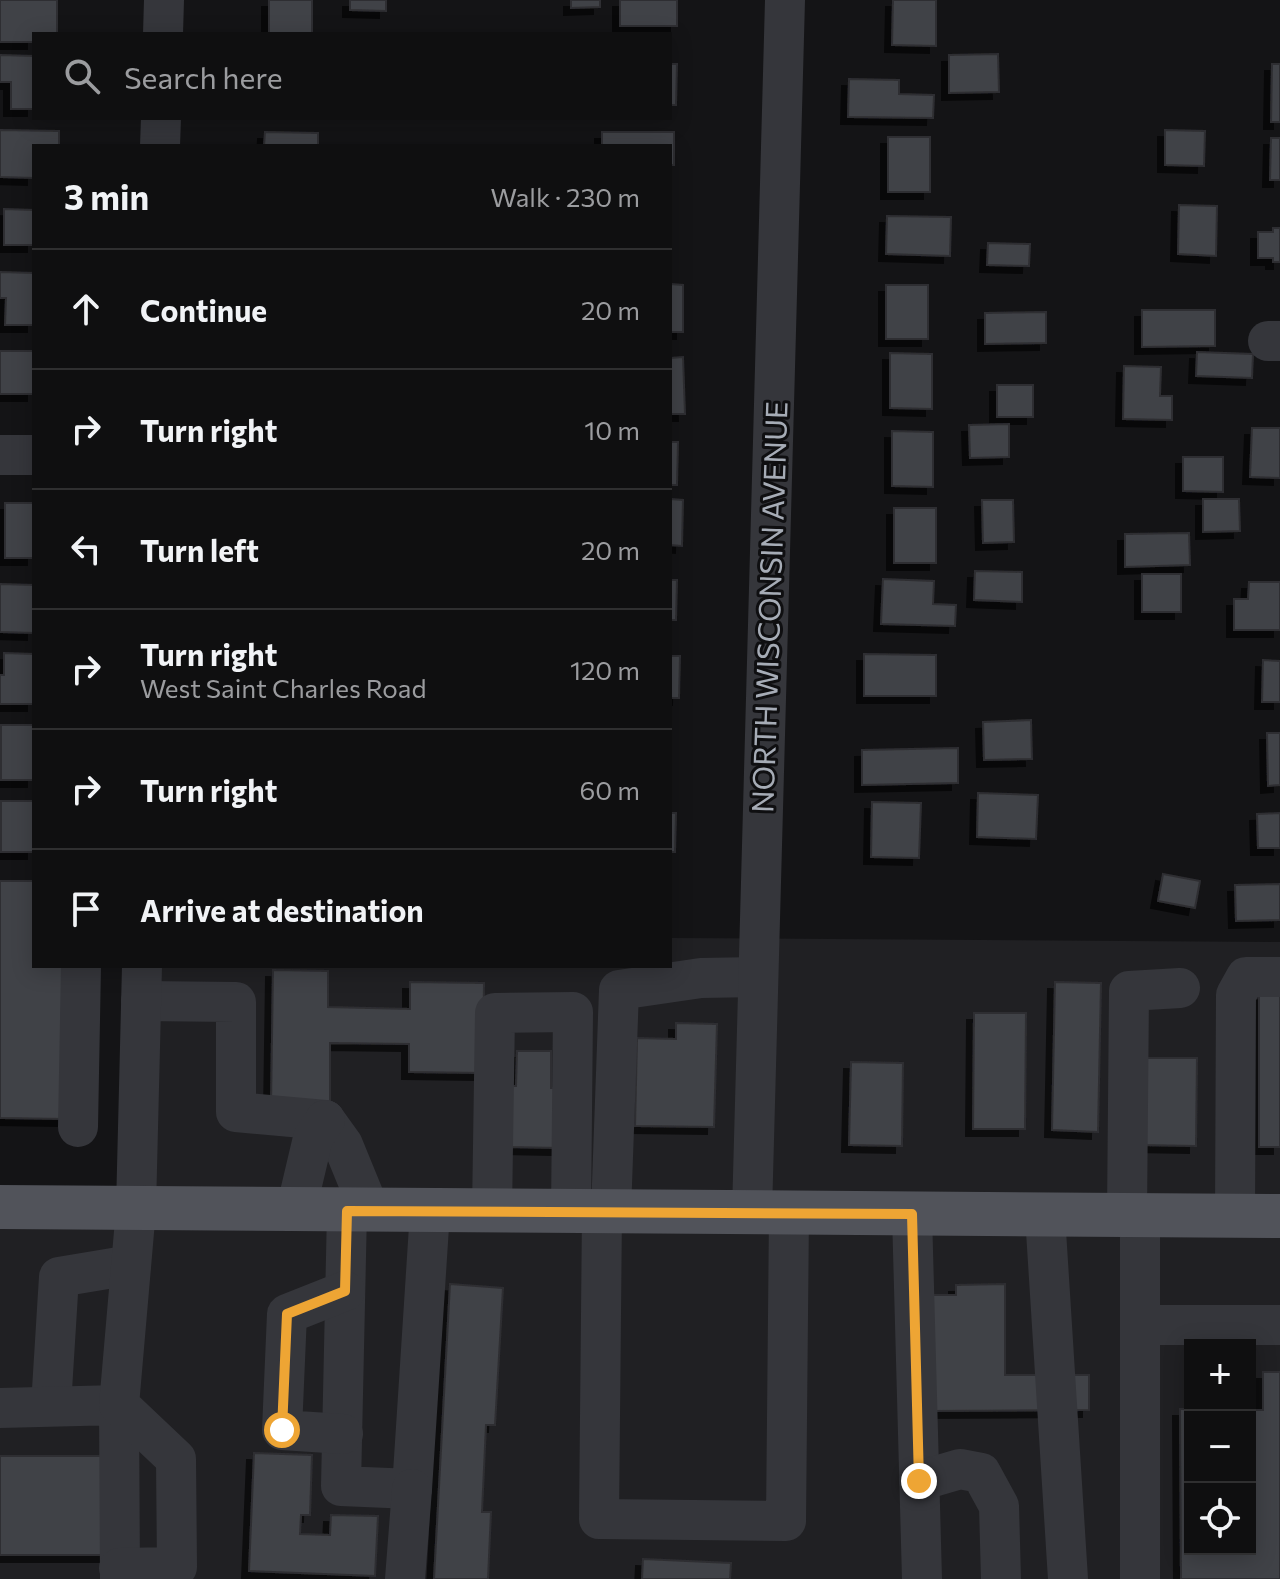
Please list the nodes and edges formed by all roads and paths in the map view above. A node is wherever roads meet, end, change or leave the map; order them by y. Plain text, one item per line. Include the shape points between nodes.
1 (164, 0) edge
2 (785, 0) edge
3 (163, 32) edge
4 (161, 120) edge
5 (160, 144) edge
6 (0, 455) edge
7 (32, 455) edge
8 (81, 968) edge
9 (758, 977) junction
10 (1280, 977) edge
11 (141, 984) edge
12 (1180, 988) dead end
13 (325, 1120) junction
14 (78, 1127) dead end
15 (0, 1207) edge
16 (136, 1209) junction
17 (296, 1210) junction
18 (359, 1211) junction
19 (430, 1211) junction
20 (492, 1212) junction
21 (594, 1212) junction
22 (770, 1213) junction
23 (912, 1214) junction
24 (1045, 1215) junction
25 (1134, 1215) junction
26 (1235, 1215) junction
27 (1280, 1216) edge
28 (131, 1265) junction
29 (345, 1291) junction
30 (1140, 1325) junction
31 (1280, 1325) edge
32 (119, 1405) junction
33 (51, 1406) junction
34 (0, 1408) edge
35 (343, 1434) junction
36 (919, 1481) junction
37 (412, 1489) junction
38 (120, 1574) edge
39 (405, 1579) edge
40 (922, 1579) edge
41 (1001, 1579) edge
42 (1068, 1579) edge
43 (1140, 1579) edge

1 - 3 street
2 - 9 street, NORTH WISCONSIN AVENUE
4 - 5 street
6 - 7 street
8 - 14 street
9 - 21 street via 701,978 619,990
9 - 22 street, NORTH WISCONSIN AVENUE
10 - 26 street via 1246,977 1236,995
11 - 13 street via 236,1002 236,1112
11 - 16 street
12 - 25 street via 1129,991
13 - 17 street via 313,1138
13 - 18 street via 343,1145
15 - 16 main road
16 - 17 main road
16 - 28 street
17 - 18 main road
18 - 19 main road
18 - 29 street
19 - 20 main road
19 - 37 street
20 - 21 main road
20 - 21 street via 495,1013 573,1012
21 - 22 main road
21 - 22 street, NORTH WISCONSIN AVENUE via 599,1519 786,1521
22 - 23 main road
23 - 24 main road
23 - 36 street
24 - 25 main road
24 - 42 street
25 - 26 main road
25 - 30 street
26 - 27 main road
28 - 32 street
28 - 33 street via 59,1277
29 - 35 street
29 - 35 street via 287,1314 282,1430
30 - 31 street
30 - 43 street
32 - 33 street
32 - 38 street
32 - 38 street via 176,1459 177,1567
33 - 34 street
35 - 37 street via 341,1486
36 - 40 street
36 - 41 street via 960,1469 981,1473 999,1506
37 - 39 street

